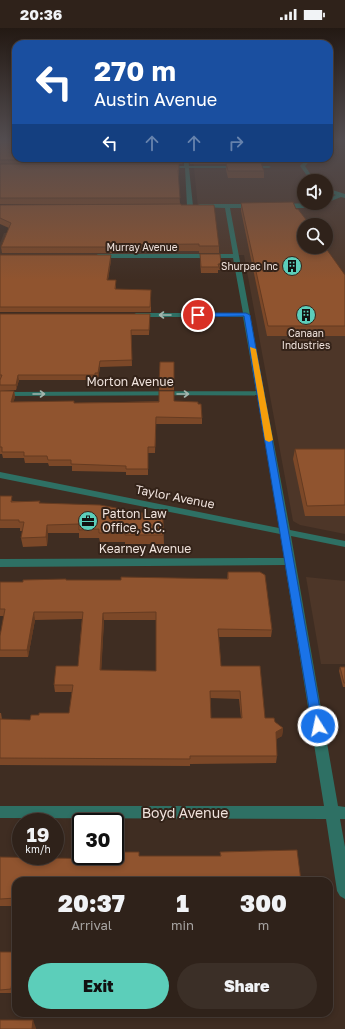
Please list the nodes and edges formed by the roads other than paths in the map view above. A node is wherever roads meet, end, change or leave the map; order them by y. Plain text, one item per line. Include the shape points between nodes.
1 (187, 187) edge
2 (227, 206) junction
3 (257, 206) edge
4 (272, 206) edge
5 (297, 206) edge
6 (94, 256) edge
7 (236, 256) junction
8 (126, 315) edge
9 (246, 315) junction
10 (261, 393) junction
11 (0, 394) edge
12 (0, 476) edge
13 (285, 532) junction
14 (345, 544) edge
15 (290, 561) junction
16 (0, 562) edge
17 (0, 812) edge
18 (339, 813) edge
19 (345, 891) edge

1 - 2 street via 187,206
2 - 3 street
2 - 7 street
4 - 5 street
6 - 7 street, Murray Avenue
7 - 9 street
9 -> 8 street
9 - 10 street
11 -> 10 street, Morton Avenue
10 - 13 street
12 - 13 street, Taylor Avenue
13 - 14 street, Taylor Avenue
13 - 15 street
15 - 16 street, Kearney Avenue
15 - 18 street
17 - 18 street, Boyd Avenue
18 - 19 street

